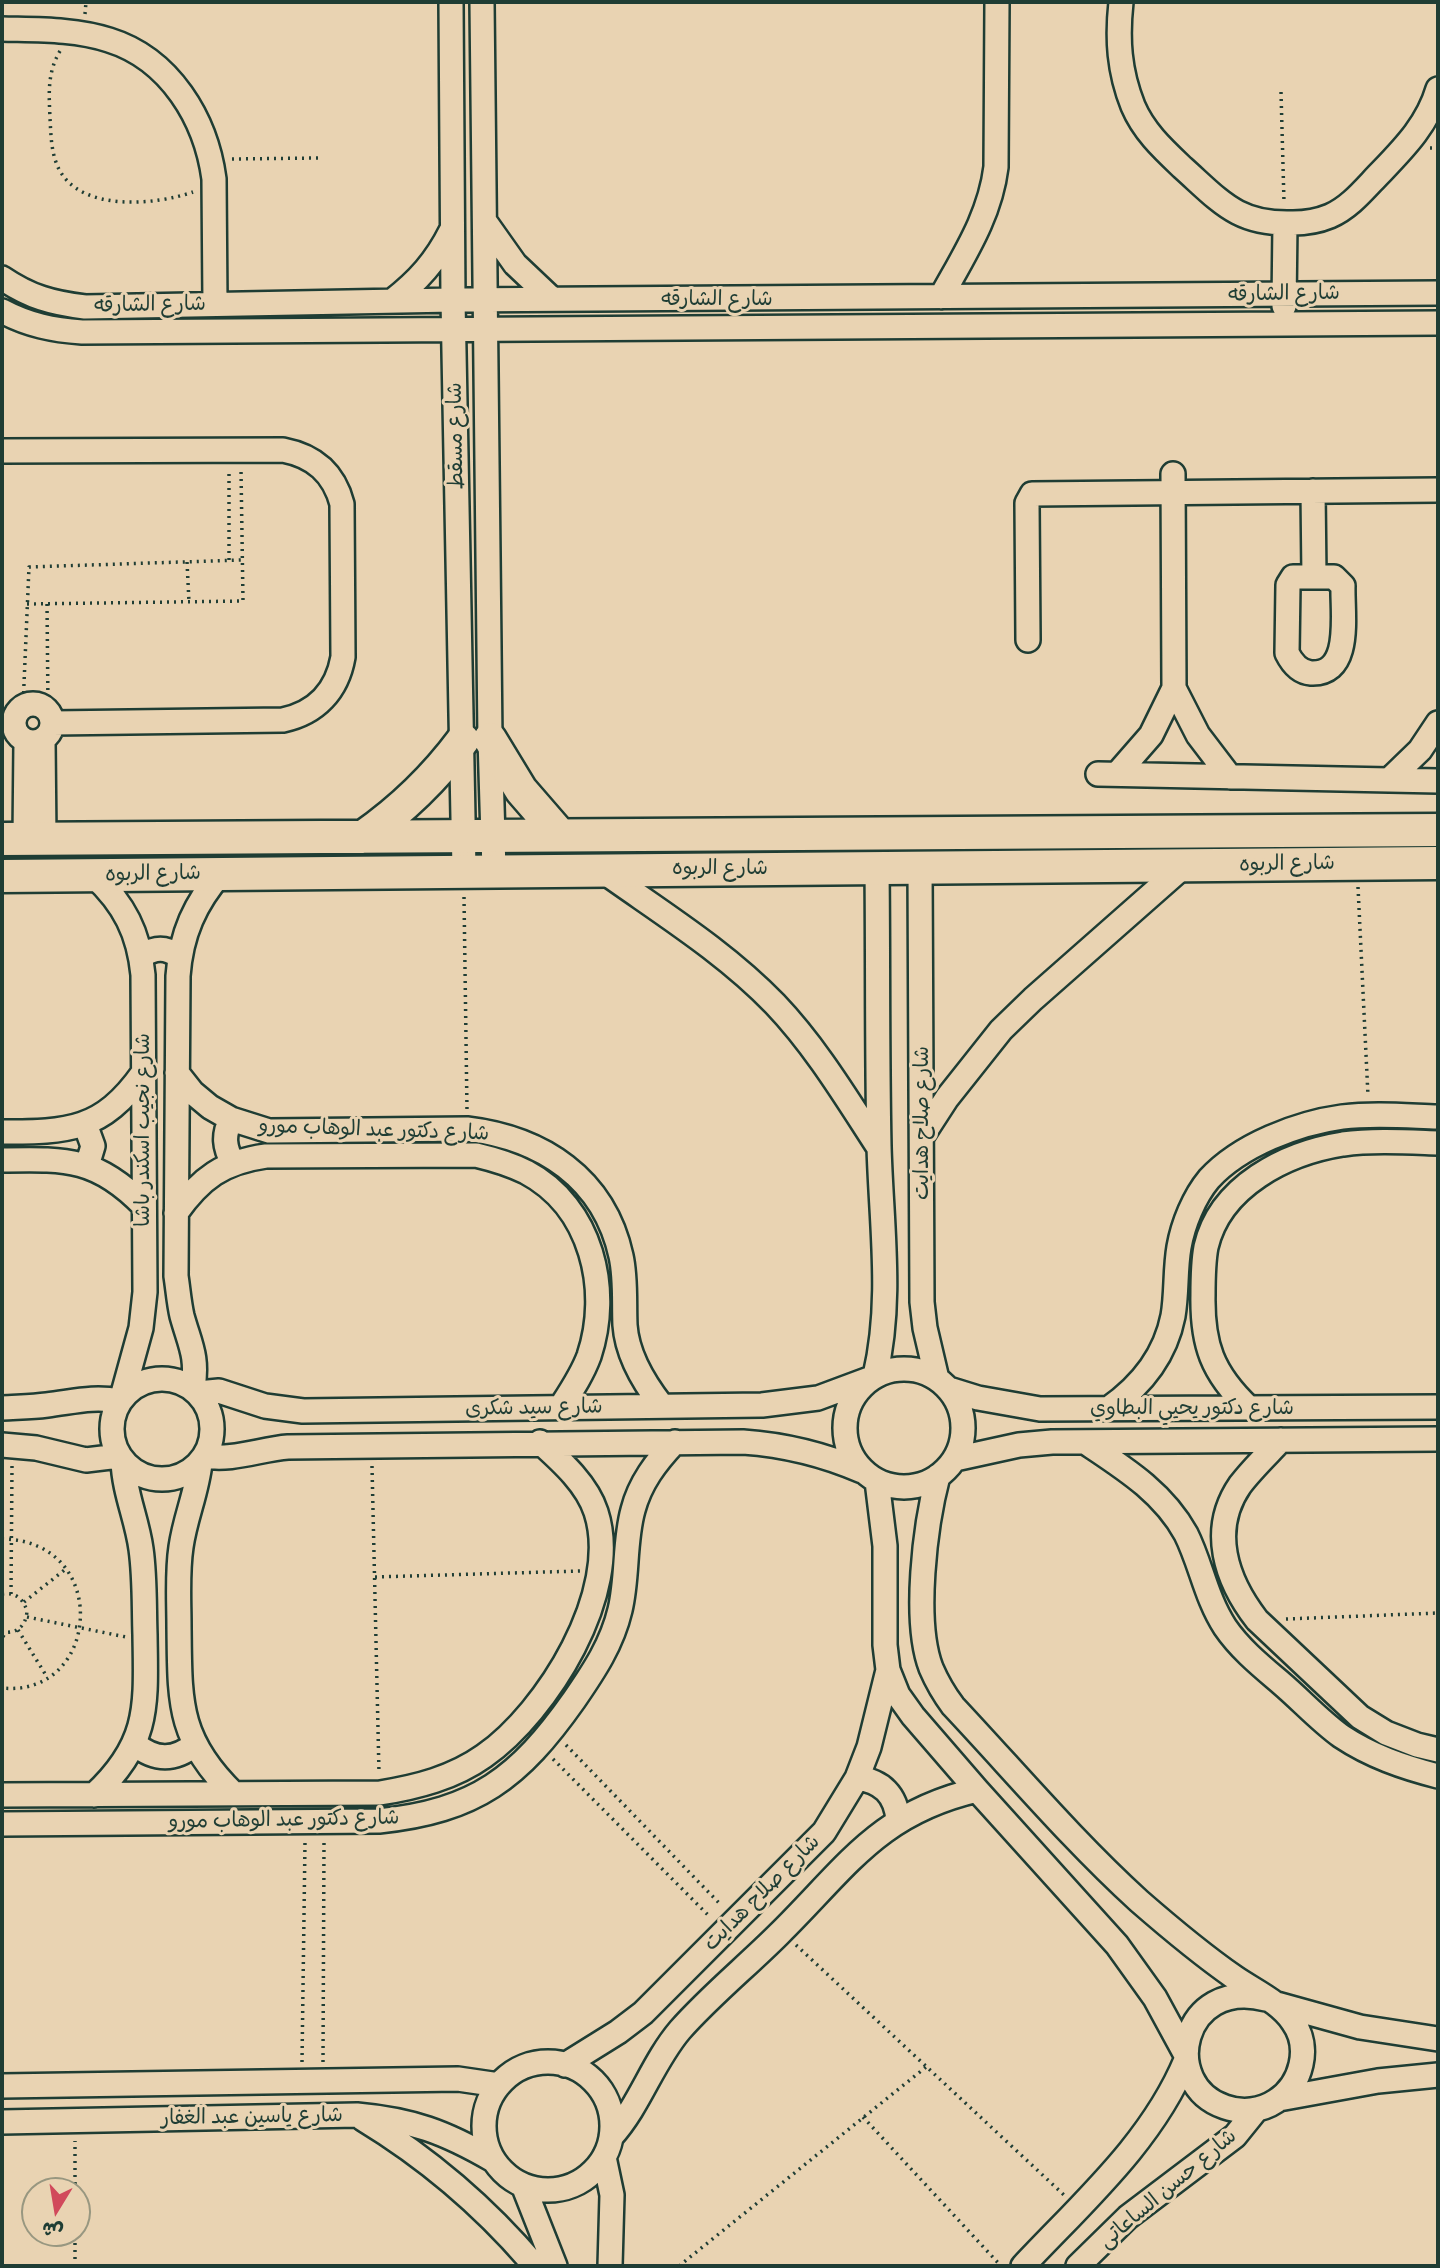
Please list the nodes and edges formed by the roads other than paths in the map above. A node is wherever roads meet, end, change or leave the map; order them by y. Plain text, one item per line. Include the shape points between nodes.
1 (452, 2) edge
2 (482, 2) edge
3 (997, 2) edge
4 (1121, 2) edge
5 (2, 29) edge
6 (1438, 89) edge
7 (485, 222) junction
8 (1284, 223) junction
9 (453, 228) junction
10 (2, 278) edge
11 (1438, 293) edge
12 (1284, 294) junction
13 (941, 298) junction
14 (552, 299) junction
15 (453, 300) junction
16 (486, 300) junction
17 (392, 301) junction
18 (215, 304) junction
19 (2, 311) edge
20 (1438, 323) edge
21 (1284, 324) junction
22 (454, 329) junction
23 (486, 329) junction
24 (2, 451) edge
25 (1173, 483) junction
26 (1438, 490) edge
27 (1313, 491) junction
28 (1314, 577) dead end
29 (1028, 640) dead end
30 (1174, 688) junction
31 (30, 723) edge
32 (1438, 723) edge
33 (476, 739) junction
34 (1230, 777) junction
35 (1390, 780) junction
36 (1438, 781) edge
37 (1438, 830) edge
38 (1310, 831) junction
39 (561, 835) junction
40 (479, 836) junction
41 (363, 837) junction
42 (24, 839) edge
43 (1438, 863) edge
44 (1311, 864) junction
45 (1185, 865) junction
46 (920, 867) junction
47 (877, 868) junction
48 (600, 869) junction
49 (479, 870) junction
50 (222, 872) junction
51 (2, 876) edge
52 (94, 876) junction
53 (141, 956) junction
54 (179, 956) junction
55 (143, 1073) junction
56 (177, 1073) junction
57 (1438, 1117) edge
58 (231, 1119) junction
59 (85, 1124) junction
60 (2, 1132) edge
61 (923, 1135) junction
62 (1438, 1143) edge
63 (879, 1148) junction
64 (2, 1160) edge
65 (233, 1163) junction
66 (87, 1166) junction
67 (143, 1205) junction
68 (176, 1213) junction
69 (595, 1328) junction
70 (625, 1328) junction
71 (1167, 1338) junction
72 (1205, 1339) junction
73 (872, 1377) junction
74 (943, 1384) junction
75 (195, 1390) junction
76 (121, 1399) junction
77 (662, 1406) junction
78 (1438, 1407) edge
79 (2, 1408) edge
80 (561, 1408) junction
81 (1249, 1408) junction
82 (1108, 1409) junction
83 (1438, 1438) edge
84 (1280, 1440) junction
85 (675, 1442) junction
86 (1086, 1442) junction
87 (540, 1443) junction
88 (7, 1446) edge
89 (121, 1458) junction
90 (955, 1459) junction
91 (202, 1460) junction
92 (869, 1476) junction
93 (939, 1476) junction
94 (633, 1511) junction
95 (596, 1512) junction
96 (1222, 1549) junction
97 (1196, 1558) junction
98 (888, 1670) junction
99 (135, 1744) junction
100 (195, 1744) junction
101 (1438, 1750) edge
102 (1438, 1776) edge
103 (857, 1779) junction
104 (977, 1790) junction
105 (233, 1794) junction
106 (2, 1795) edge
107 (94, 1795) junction
108 (898, 1820) junction
109 (2, 1824) edge
110 (1271, 2001) junction
111 (1438, 2039) edge
112 (1186, 2057) junction
113 (565, 2065) junction
114 (1438, 2075) edge
115 (499, 2085) junction
116 (2, 2086) edge
117 (1279, 2099) junction
118 (1256, 2110) junction
119 (357, 2115) junction
120 (2, 2122) edge
121 (608, 2147) junction
122 (493, 2160) junction
123 (523, 2185) junction
124 (535, 2266) edge
125 (555, 2266) edge
126 (610, 2266) edge
127 (1023, 2266) edge
128 (1078, 2266) edge

1 - 9 street, شارع مسقط
2 - 7 street, شارع مسقط
3 - 13 street via 994,186 982,222
4 - 8 street via 1117,36 1122,73 1134,109 1154,141 1238,214
5 - 18 street via 73,32 111,40 157,68 176,88 204,134 213,169
6 - 8 street via 1412,141 1350,203 1308,223
7 - 14 street via 515,264
7 - 16 street, شارع مسقط
8 - 12 street
9 - 15 street, شارع مسقط
9 - 17 street via 428,269
10 - 18 street, شارع الشارقه via 23,292 85,307
11 - 12 street, شارع الشارقه
12 - 13 street, شارع الشارقه
12 - 21 street
13 - 14 street, شارع الشارقه
14 - 16 street, شارع الشارقه
15 - 16 street, شارع الشارقه
15 - 17 street, شارع الشارقه
15 - 22 street, شارع مسقط
16 - 23 street, شارع مسقط
17 - 18 street, شارع الشارقه
19 - 22 street, شارع الشارقه via 50,329 82,332
20 - 21 street, شارع الشارقه
21 - 23 street, شارع الشارقه
22 - 23 street, شارع الشارقه
22 - 33 street, شارع مسقط
23 - 33 street, شارع مسقط
24 - 31 street via 283,450 309,458 329,475 339,494 342,515 343,657 332,689 306,713 283,720
25 - 27 street
25 - 29 street via 1029,497
25 - 30 street
26 - 27 street
27 - 28 street
30 - 34 street via 1198,735
30 - 34 street via 1151,735 1108,774
31 - 42 street
32 - 35 street via 1420,750
33 - 39 street
33 - 40 street, شارع مسقط
33 - 41 street via 392,817
34 - 35 street
35 - 36 street
37 - 38 street, شارع الربوه
38 - 39 street, شارع الربوه
38 - 44 street
39 - 40 street, شارع الربوه
40 - 41 street, شارع الربوه
40 - 49 street, شارع مسقط
41 - 42 street, شارع الربوه
43 - 44 street, شارع الربوه
44 - 45 street, شارع الربوه
45 - 46 street, شارع الربوه
45 - 61 street via 1002,1030
46 - 47 street, شارع الربوه
46 - 61 street, شارع صلاح هدايت
47 - 48 street, شارع الربوه
47 - 63 street, شارع صلاح هدايت
48 - 49 street, شارع الربوه
48 - 63 street via 706,945 774,1004 811,1047
49 - 50 street, شارع الربوه
50 - 52 street, شارع الربوه
50 - 54 street, شارع نجيب اسكندر باشا via 194,911
51 - 52 street, شارع الربوه
52 - 53 street, شارع نجيب اسكندر باشا via 125,911
53 - 54 street via 160,948
53 - 55 street, شارع نجيب اسكندر باشا
54 - 56 street, شارع نجيب اسكندر باشا
55 - 59 street via 118,1103
55 - 67 street, شارع نجيب اسكندر باشا
56 - 58 street, شارع دكتور عبد الوهاب مورو via 192,1092
56 - 68 street, شارع نجيب اسكندر باشا
57 - 71 street via 1319,1121 1272,1138 1209,1180 1179,1245 1174,1314
58 - 65 street via 225,1141
58 - 70 street, شارع دكتور عبد الوهاب مورو via 269,1130 467,1129 527,1142 577,1177 611,1226 621,1256
59 - 60 street via 51,1132
59 - 66 street via 93,1146
61 - 74 street, شارع صلاح هدايت via 922,1302 925,1328
62 - 72 street via 1371,1142 1323,1148 1283,1162 1246,1184 1215,1222 1207,1245
63 - 73 street, شارع صلاح هدايت via 885,1315
64 - 66 street via 52,1159
65 - 68 street, شارع دكتور عبد الوهاب مورو via 210,1175
65 - 69 street, شارع دكتور عبد الوهاب مورو via 266,1156 476,1155 512,1166 552,1190 585,1236 598,1290
66 - 67 street via 108,1175
67 - 76 street, شارع نجيب اسكندر باشا via 144,1304
68 - 75 street, شارع نجيب اسكندر باشا via 178,1297 194,1353
69 - 70 street via 610,1334
69 - 80 street, شارع دكتور عبد الوهاب مورو via 588,1356
70 - 77 street, شارع دكتور عبد الوهاب مورو via 638,1370
71 - 72 street
71 - 82 street via 1144,1379
72 - 81 street via 1221,1377
73 - 74 street via 906,1368 922,1371
73 - 77 street, شارع سيد شكرى via 827,1395 790,1403
73 - 92 street via 856,1391 844,1423 851,1457
74 - 82 street, شارع دكتور يحيي البطاوي via 978,1398 1029,1408
74 - 90 street via 962,1415 962,1438
75 - 76 street via 163,1378 148,1380
75 - 80 street, شارع سيد شكرى via 219,1391 265,1406 303,1411
75 - 91 street via 206,1403 213,1430
76 - 79 street via 85,1398
76 - 89 street via 111,1429
77 - 80 street, شارع سيد شكرى
78 - 81 street, شارع دكتور يحيي البطاوي
81 - 82 street, شارع دكتور يحيي البطاوي
83 - 84 street, شارع دكتور يحيي البطاوي
84 - 86 street, شارع دكتور يحيي البطاوي
84 - 96 street via 1234,1496 1223,1527
85 - 87 street, شارع سيد شكرى
85 - 92 street, شارع سيد شكرى via 774,1444 805,1450
85 - 94 street, شارع دكتور عبد الوهاب مورو via 642,1485
86 - 90 street, شارع دكتور يحيي البطاوي via 1020,1445
86 - 97 street via 1156,1493 1186,1535
87 - 91 street, شارع سيد شكرى via 279,1447
87 - 95 street, شارع دكتور عبد الوهاب مورو via 582,1485
88 - 89 street via 86,1460
89 - 91 street via 146,1477 161,1479 188,1472
89 - 99 street via 141,1548 146,1698
90 - 93 street
91 - 100 street via 179,1567 180,1699
92 - 93 street via 908,1487
92 - 98 street via 885,1536
93 - 110 street via 928,1522 923,1624 925,1646 940,1687 1110,1873 1201,1952
94 - 95 street via 615,1507
94 - 109 street, شارع دكتور عبد الوهاب مورو via 620,1611 598,1665 546,1738 514,1772 451,1808 379,1821
95 - 105 street, شارع دكتور عبد الوهاب مورو via 599,1570 585,1626 536,1706 512,1734 483,1757 451,1775 380,1793
96 - 97 street
96 - 101 street via 1231,1577 1257,1620 1360,1717 1386,1733
97 - 102 street via 1213,1606 1242,1648 1339,1734 1404,1768
98 - 103 street, شارع صلاح هدايت via 870,1747
98 - 104 street via 913,1716
99 - 100 street via 158,1758 184,1753
99 - 107 street
100 - 105 street
103 - 108 street via 870,1780 891,1795
103 - 113 street, شارع صلاح هدايت via 824,1832 643,2013
104 - 108 street, شارع صلاح هدايت
104 - 112 street via 1117,1944 1155,1998
105 - 107 street, شارع دكتور عبد الوهاب مورو
106 - 107 street, شارع دكتور عبد الوهاب مورو
108 - 121 street, شارع صلاح هدايت via 854,1855 681,2029
110 - 111 street via 1360,2027
110 - 112 street via 1234,1996 1204,2010 1188,2038
110 - 117 street via 1295,2024 1303,2050 1297,2078
112 - 118 street via 1191,2075 1210,2100 1240,2111
112 - 127 street, شارع حسن الساعاتى via 1175,2087 1140,2139
113 - 115 street via 529,2065
113 - 121 street via 582,2072 606,2100 612,2119
114 - 117 street
115 - 116 street, شارع ياسين عبد الغفار via 458,2079
115 - 122 street via 484,2121 485,2141
117 - 118 street
118 - 128 street, شارع حسن الساعاتى via 1235,2136 1128,2217
119 - 120 street, شارع ياسين عبد الغفار
119 - 122 street, شارع ياسين عبد الغفار via 428,2127
119 - 124 street via 457,2186
121 - 123 street via 593,2172 578,2183 542,2190
121 - 126 street
122 - 123 street
123 - 125 street

